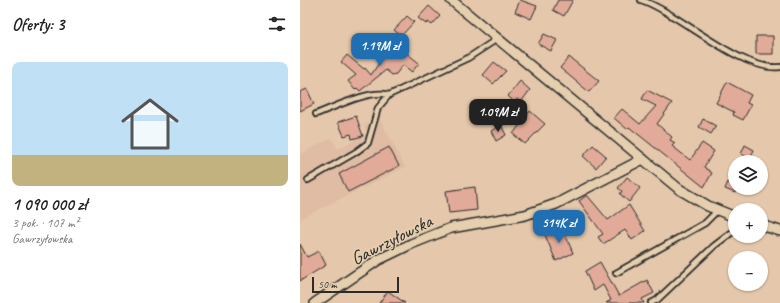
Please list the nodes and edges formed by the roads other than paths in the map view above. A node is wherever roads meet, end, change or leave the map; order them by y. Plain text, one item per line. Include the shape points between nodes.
1 (451, 0) edge
2 (641, 0) edge
3 (497, 40) junction
4 (780, 67) edge
5 (389, 95) junction
6 (316, 114) dead end
7 (643, 159) junction
8 (308, 180) dead end
9 (718, 210) junction
10 (728, 214) edge
11 (768, 227) edge
12 (780, 231) edge
13 (728, 235) edge
14 (616, 273) dead end
15 (315, 303) edge
16 (651, 303) edge

1 - 3 street
2 - 4 lane via 733,53 761,65
3 - 5 lane via 468,58
3 - 7 street
5 - 6 lane via 370,94
5 - 8 lane via 378,108 368,143
7 - 9 street via 680,189
7 - 15 street, Gawrzyłowska via 556,204 532,213 451,228 411,244 378,260
9 - 10 street
9 - 14 lane via 705,223
11 - 12 street
13 - 16 lane

